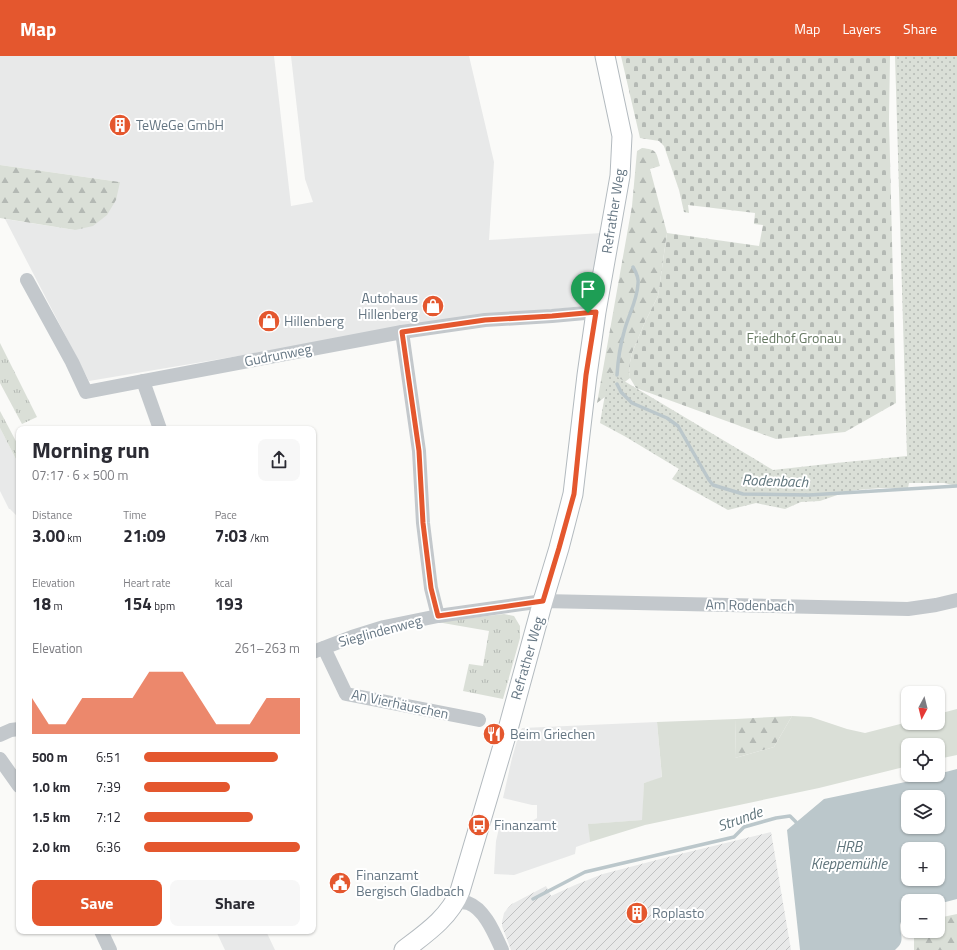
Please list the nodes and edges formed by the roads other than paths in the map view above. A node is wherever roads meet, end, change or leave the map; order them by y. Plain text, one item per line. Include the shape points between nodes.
1 (605, 56) edge
2 (27, 280) dead end
3 (596, 312) junction
4 (402, 332) junction
5 (143, 381) junction
6 (159, 426) edge
7 (957, 600) edge
8 (543, 601) junction
9 (438, 616) junction
10 (318, 650) edge
11 (480, 720) dead end
12 (16, 729) edge
13 (0, 735) edge
14 (0, 759) edge
15 (16, 782) edge
16 (455, 901) junction
17 (102, 934) edge
18 (110, 950) edge
19 (404, 950) edge
20 (502, 950) edge

1 - 3 main road, Refrather Weg via 622,143 617,199
2 - 5 street, Gudrunweg via 86,392
3 - 4 street, Gudrunweg via 485,320
3 - 8 main road, Refrather Weg via 586,375 574,494
4 - 5 street, Gudrunweg
4 - 9 street via 419,451 423,523 431,588
5 - 6 street
7 - 8 street, Am Rodenbach via 908,609
8 - 9 street, Sieglindenweg
8 - 16 main road, Refrather Weg via 464,880
9 - 10 street, Sieglindenweg via 384,627
10 - 11 street, An Vierhäuschen via 346,694
12 - 13 street
14 - 15 street
16 - 19 main road, Refrather Weg via 439,921
16 - 20 street via 468,903 479,910
17 - 18 street

